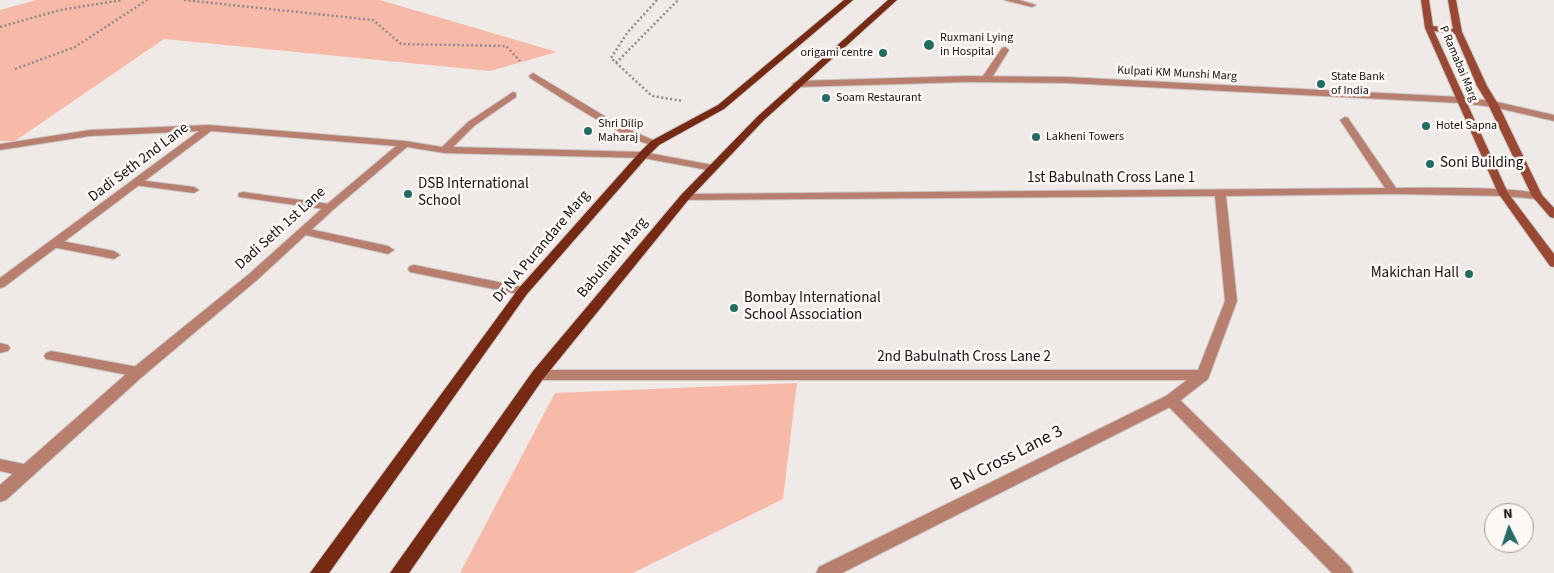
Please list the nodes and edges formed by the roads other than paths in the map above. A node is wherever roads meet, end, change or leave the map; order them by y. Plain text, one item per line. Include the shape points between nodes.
1 (849, 0) edge
2 (893, 0) edge
3 (1008, 0) edge
4 (1425, 0) edge
5 (1452, 0) edge
6 (1032, 5) dead end
7 (1429, 28) junction
8 (1458, 32) junction
9 (1005, 50) dead end
10 (533, 76) road end
11 (986, 79) junction
12 (797, 84) junction
13 (513, 95) dead end
14 (1460, 100) junction
15 (1493, 104) junction
16 (1554, 118) edge
17 (1345, 120) dead end
18 (209, 128) junction
19 (655, 143) junction
20 (405, 144) junction
21 (0, 147) edge
22 (444, 150) junction
23 (642, 155) junction
24 (713, 168) junction
25 (138, 183) junction
26 (194, 190) dead end
27 (1393, 191) junction
28 (1503, 193) junction
29 (1220, 194) junction
30 (243, 195) dead end
31 (1537, 196) junction
32 (685, 197) junction
33 (330, 207) junction
34 (1554, 215) edge
35 (305, 232) junction
36 (56, 244) junction
37 (388, 250) dead end
38 (114, 254) dead end
39 (1554, 263) edge
40 (414, 269) dead end
41 (0, 284) edge
42 (523, 291) junction
43 (51, 356) dead end
44 (138, 372) junction
45 (1203, 374) junction
46 (538, 375) junction
47 (1171, 400) junction
48 (0, 465) edge
49 (27, 471) junction
50 (0, 495) edge
51 (319, 573) edge
52 (399, 573) edge
53 (825, 573) edge
54 (1344, 573) edge

1 - 19 main road, Dr N A Purandare Marg via 721,108
2 - 12 main road, Babulnath Marg
3 - 6 street
4 - 7 main road, P Ramabai Marg
5 - 8 main road, P Ramabai Marg
7 - 8 main road
7 - 14 main road, P Ramabai Marg
8 - 15 main road, P Ramabai Marg
9 - 11 street
10 - 19 street via 618,128
11 - 12 street, Kulpati KM Munshi Marg
11 - 14 street, Kulpati KM Munshi Marg via 1066,80
12 - 24 main road, Babulnath Marg
13 - 22 street via 471,124
14 - 15 street, Kulpati KM Munshi Marg
14 - 28 main road, P Ramabai Marg
15 - 16 street, Kulpati KM Munshi Marg
15 - 31 main road, P Ramabai Marg
17 - 27 street
18 - 20 street, Dadi Seth 2nd Lane
18 - 21 street via 90,133
18 - 25 street, Dadi Seth 2nd Lane
19 - 23 main road, Dr N A Purandare Marg
20 - 22 street
20 - 33 street, Dadi Seth 1st Lane
22 - 23 street
23 - 24 street
23 - 42 main road, Dr N A Purandare Marg
24 - 32 main road, Babulnath Marg
25 - 26 street
25 - 36 street, Dadi Seth 2nd Lane
27 - 28 street, 1st Babulnath Cross Lane 1
27 - 29 street, 1st Babulnath Cross Lane 1
28 - 31 street, 1st Babulnath Cross Lane 1
28 - 39 main road, P Ramabai Marg
29 - 32 street, 1st Babulnath Cross Lane 1
29 - 45 street via 1231,301
30 - 33 street
31 - 34 main road, P Ramabai Marg
32 - 46 main road, Babulnath Marg
33 - 35 street, Dadi Seth 1st Lane
35 - 37 street
35 - 44 street, Dadi Seth 1st Lane
36 - 38 street
36 - 41 street, Dadi Seth 2nd Lane
40 - 42 street
42 - 51 main road, Dr N A Purandare Marg
43 - 44 street
44 - 49 street, Dadi Seth 1st Lane
45 - 46 street, 2nd Babulnath Cross Lane 2
45 - 47 street, B N Cross Lane 3
46 - 52 main road, Babulnath Marg
47 - 53 street, B N Cross Lane 3
47 - 54 street
48 - 49 street
49 - 50 street, Dadi Seth 1st Lane

